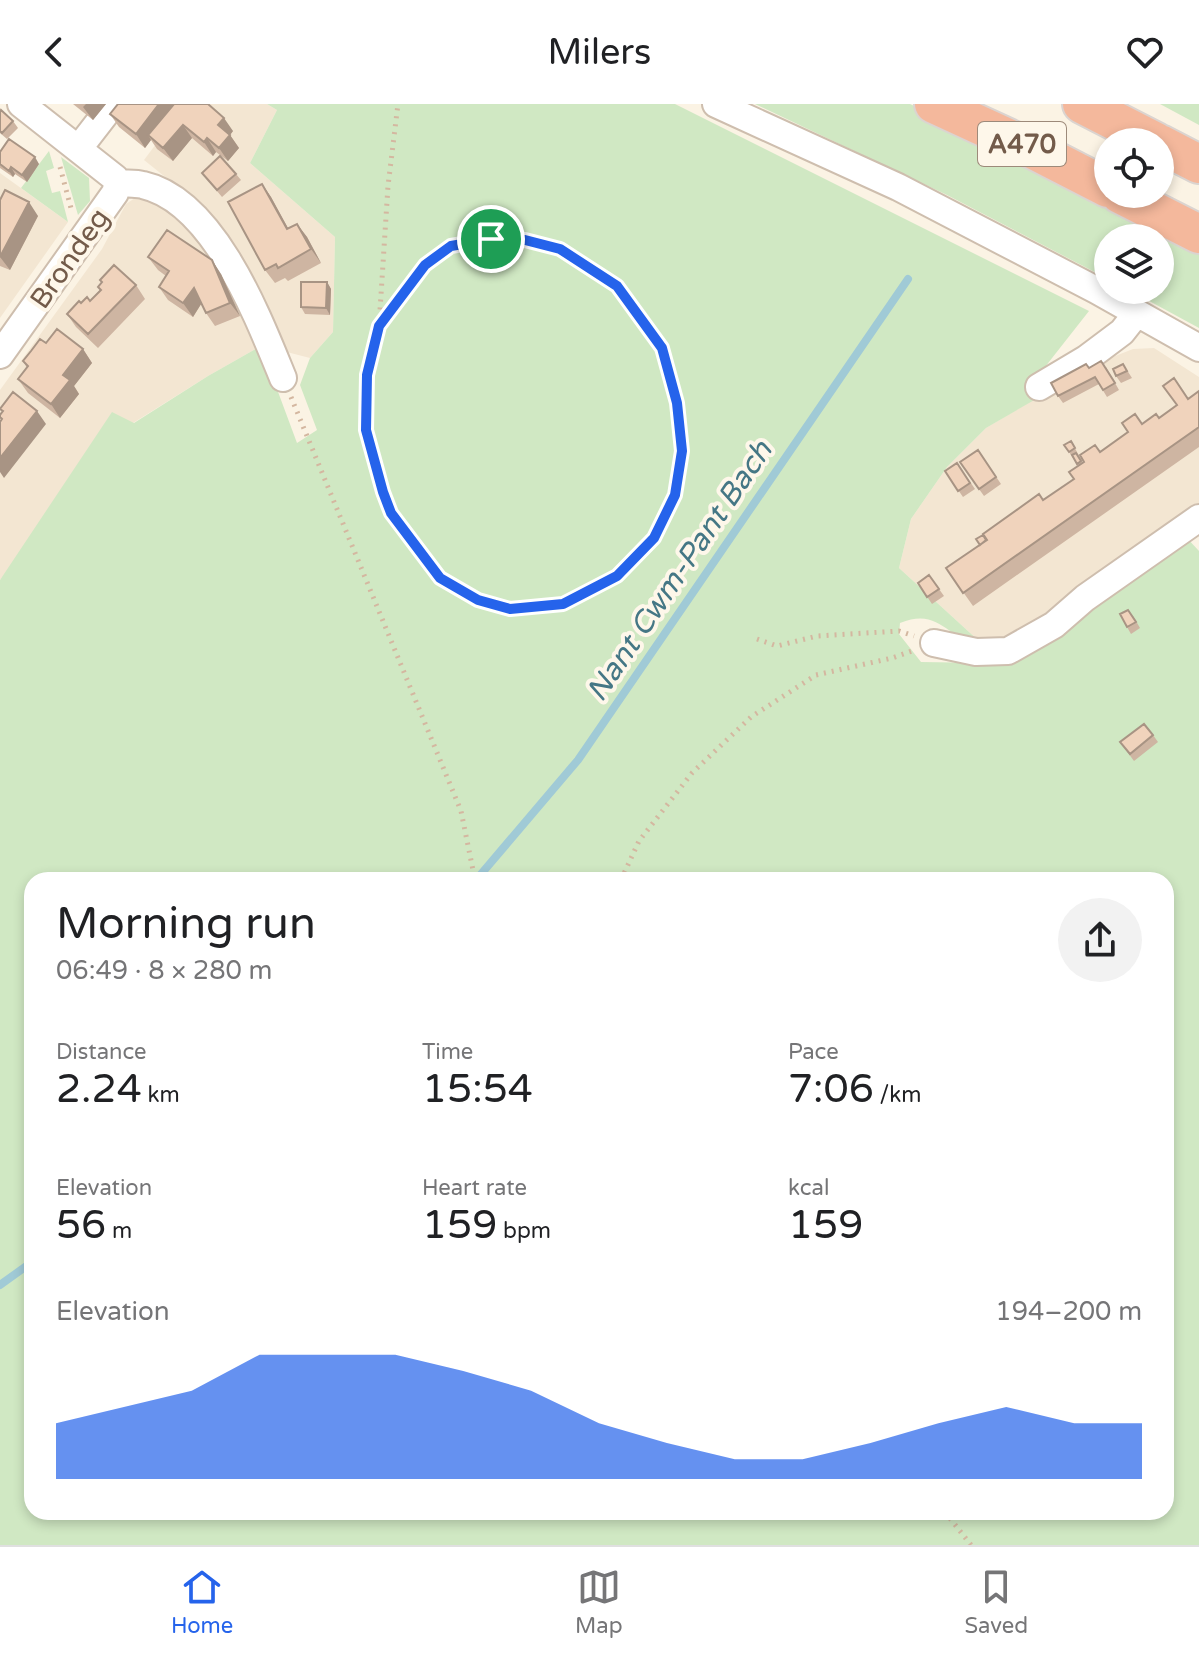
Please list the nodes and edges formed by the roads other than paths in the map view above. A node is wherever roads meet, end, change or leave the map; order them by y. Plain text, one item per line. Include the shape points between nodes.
1 (21, 104) edge
2 (113, 104) edge
3 (716, 104) edge
4 (934, 104) edge
5 (1082, 104) edge
6 (1129, 128) edge
7 (72, 143) junction
8 (1174, 151) edge
9 (1199, 164) edge
10 (1094, 181) edge
11 (118, 183) junction
12 (1148, 208) edge
13 (1199, 234) edge
14 (1137, 313) junction
15 (1199, 348) edge
16 (0, 355) edge
17 (283, 378) road end
18 (1039, 387) dead end
19 (1199, 518) edge
20 (934, 643) road end

1 - 7 street, Brondeg
2 - 7 street
3 - 14 street via 898,187
4 - 10 highway, A470
5 - 6 highway, A470
7 - 11 street, Brondeg
8 - 9 highway, A470
11 - 16 street, Brondeg
11 - 17 street via 164,194 206,231 254,308
12 - 13 highway
14 - 15 street
14 - 18 street via 1122,332
19 - 20 street via 1054,625 1008,651 976,652

